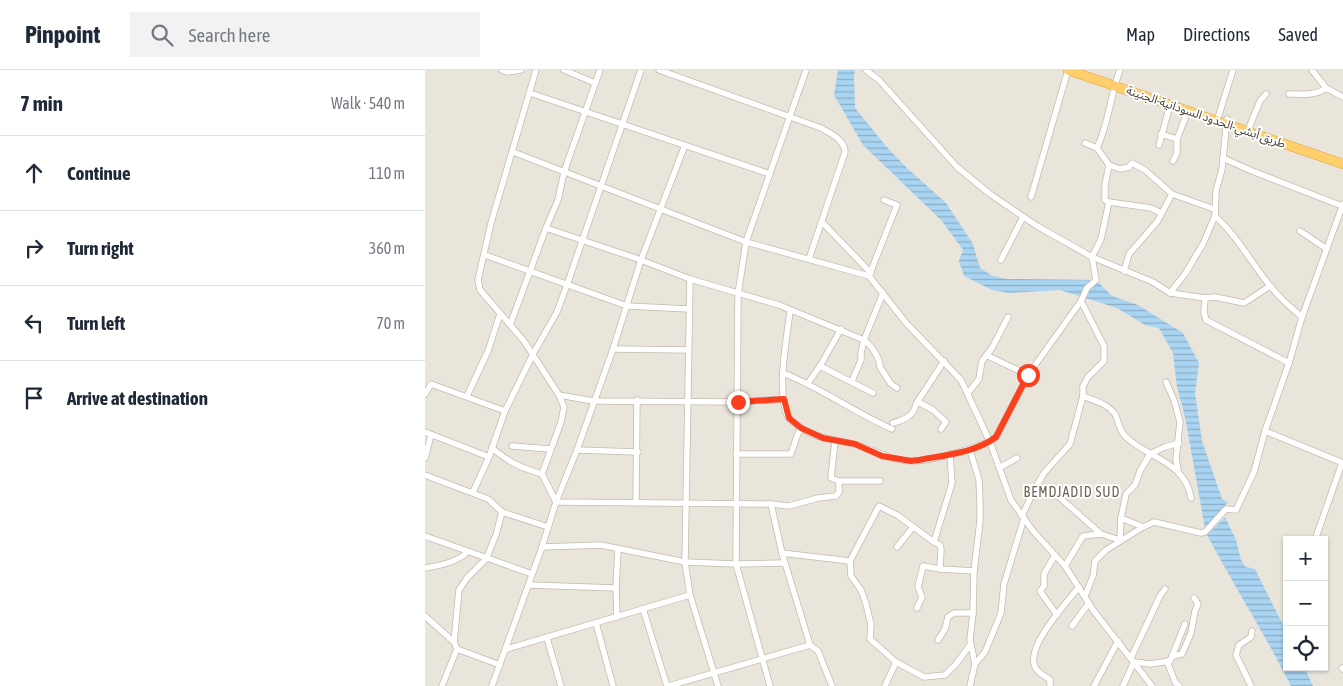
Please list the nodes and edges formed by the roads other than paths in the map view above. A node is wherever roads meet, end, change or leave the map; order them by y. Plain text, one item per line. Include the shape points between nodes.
1 (502, 70) edge
2 (521, 70) edge
3 (536, 70) edge
4 (564, 70) edge
5 (600, 70) edge
6 (641, 70) edge
7 (659, 70) edge
8 (806, 70) edge
9 (865, 70) edge
10 (1068, 70) edge
11 (1082, 70) edge
12 (1120, 70) edge
13 (1233, 70) edge
14 (1312, 70) edge
15 (595, 83) junction
16 (1115, 84) junction
17 (1326, 88) junction
18 (530, 93) junction
19 (1266, 94) dead end
20 (1289, 94) dead end
21 (1343, 97) edge
22 (1170, 105) junction
23 (1188, 111) junction
24 (586, 112) junction
25 (791, 116) junction
26 (1222, 120) junction
27 (623, 124) junction
28 (1249, 128) junction
29 (1161, 134) junction
30 (1177, 139) junction
31 (1085, 143) dead end
32 (685, 145) junction
33 (1159, 145) dead end
34 (1097, 148) junction
35 (513, 152) junction
36 (1223, 158) junction
37 (1343, 160) edge
38 (1173, 161) dead end
39 (1109, 164) junction
40 (1343, 164) edge
41 (565, 172) junction
42 (770, 174) junction
43 (601, 186) junction
44 (1172, 194) junction
45 (1031, 197) dead end
46 (884, 200) dead end
47 (1109, 202) junction
48 (1343, 205) edge
49 (660, 210) junction
50 (1215, 212) junction
51 (1161, 214) junction
52 (1023, 217) junction
53 (822, 222) junction
54 (546, 228) junction
55 (1300, 230) dead end
56 (583, 240) junction
57 (746, 242) junction
58 (1327, 248) junction
59 (485, 255) junction
60 (1092, 257) junction
61 (809, 259) junction
62 (641, 260) junction
63 (1001, 260) dead end
64 (1124, 271) junction
65 (530, 272) junction
66 (870, 275) junction
67 (690, 279) junction
68 (567, 285) junction
69 (1270, 286) junction
70 (883, 293) junction
71 (1170, 293) junction
72 (737, 294) junction
73 (1205, 298) junction
74 (1081, 301) junction
75 (627, 306) junction
76 (689, 309) junction
77 (790, 310) junction
78 (500, 314) junction
79 (1008, 317) dead end
80 (1302, 317) junction
81 (510, 325) junction
82 (841, 329) junction
83 (864, 340) junction
84 (613, 349) junction
85 (688, 350) junction
86 (533, 354) junction
87 (986, 355) junction
88 (944, 361) junction
89 (1289, 363) junction
90 (820, 366) junction
91 (783, 373) junction
92 (1028, 375) junction
93 (852, 381) junction
94 (1165, 382) dead end
95 (808, 383) junction
96 (897, 388) dead end
97 (873, 393) dead end
98 (968, 393) junction
99 (425, 394) edge
100 (559, 395) junction
101 (467, 396) junction
102 (1083, 396) junction
103 (784, 399) junction
104 (637, 400) junction
105 (593, 401) junction
106 (687, 401) junction
107 (738, 402) junction
108 (918, 402) junction
109 (505, 411) junction
110 (801, 428) junction
111 (941, 429) dead end
112 (1265, 431) junction
113 (425, 432) edge
114 (431, 435) junction
115 (835, 441) junction
116 (990, 442) junction
117 (1179, 443) junction
118 (512, 446) dead end
119 (492, 448) junction
120 (550, 450) junction
121 (577, 450) junction
122 (970, 450) junction
123 (638, 452) junction
124 (736, 454) junction
125 (950, 454) junction
126 (1150, 454) junction
127 (489, 457) junction
128 (425, 458) edge
129 (1017, 458) dead end
130 (1343, 463) edge
131 (999, 468) junction
132 (1178, 470) junction
133 (542, 474) junction
134 (425, 475) edge
135 (839, 481) junction
136 (881, 481) dead end
137 (473, 492) junction
138 (1033, 492) junction
139 (1191, 498) dead end
140 (556, 502) junction
141 (637, 503) junction
142 (685, 504) junction
143 (735, 504) junction
144 (771, 504) junction
145 (502, 512) junction
146 (1023, 517) junction
147 (1121, 518) junction
148 (548, 526) junction
149 (913, 526) junction
150 (1143, 527) junction
151 (1101, 534) junction
152 (425, 536) edge
153 (1316, 536) edge
154 (1120, 540) junction
155 (934, 542) junction
156 (542, 547) junction
157 (897, 547) dead end
158 (618, 549) junction
159 (467, 552) junction
160 (782, 553) junction
161 (1055, 555) junction
162 (486, 559) junction
163 (850, 561) junction
164 (685, 562) junction
165 (785, 563) junction
166 (736, 564) junction
167 (1065, 566) junction
168 (425, 568) edge
169 (941, 569) junction
170 (974, 571) junction
171 (532, 574) junction
172 (529, 585) junction
173 (1079, 587) junction
174 (616, 588) junction
175 (1165, 589) dead end
176 (690, 595) junction
177 (1085, 596) junction
178 (1194, 598) dead end
179 (1089, 603) junction
180 (917, 608) dead end
181 (643, 609) junction
182 (973, 613) junction
183 (1057, 615) junction
184 (425, 616) edge
185 (617, 617) junction
186 (596, 623) junction
187 (1185, 624) dead end
188 (1072, 626) dead end
189 (1252, 631) dead end
190 (547, 638) junction
191 (939, 640) dead end
192 (1118, 641) junction
193 (453, 642) junction
194 (970, 644) junction
195 (810, 645) junction
196 (457, 649) junction
197 (507, 649) junction
198 (1173, 656) junction
199 (762, 659) junction
200 (1133, 660) junction
201 (1167, 661) junction
202 (896, 662) junction
203 (975, 664) junction
204 (500, 666) junction
205 (715, 672) junction
206 (968, 685) edge
207 (442, 686) edge
208 (493, 686) edge
209 (560, 686) edge
210 (613, 686) edge
211 (668, 686) edge
212 (718, 686) edge
213 (770, 686) edge
214 (832, 686) edge
215 (885, 686) edge
216 (1050, 686) edge
217 (1094, 686) edge
218 (1123, 686) edge
219 (1152, 686) edge
220 (1179, 686) edge
221 (1251, 686) edge

1 - 2 street
3 - 18 street
4 - 15 street
5 - 15 street
6 - 27 street
7 - 25 street
8 - 25 street
9 - 52 street via 879,80 957,167
10 - 16 highway, طريق أبشي-الحدود السودانية-الجنينة
10 - 45 street
11 - 16 highway
12 - 16 street
13 - 26 street
14 - 17 street
15 - 24 street
16 - 22 highway, طريق أبشي-الحدود السودانية-الجنينة
16 - 26 highway
16 - 34 street via 1105,132
17 - 20 street via 1316,93
17 - 21 street
18 - 24 street
18 - 35 street
19 - 28 street
22 - 23 highway, طريق أبشي-الحدود السودانية-الجنينة
22 - 29 street
23 - 26 highway, طريق أبشي-الحدود السودانية-الجنينة
23 - 30 street
24 - 27 street
24 - 41 street
25 - 42 street
25 - 53 street via 832,134 845,148
26 - 28 highway
26 - 36 street
26 - 40 highway, طريق أبشي-الحدود السودانية-الجنينة
27 - 32 street
27 - 43 street
28 - 37 highway
29 - 30 street
29 - 33 street
30 - 38 street via 1177,153
31 - 34 street
32 - 42 street
32 - 49 street
34 - 39 street
35 - 41 street
35 - 59 street via 491,223
36 - 48 street via 1251,172
36 - 50 street
39 - 44 street via 1120,169 1132,163
39 - 47 street via 1105,200
41 - 43 street
41 - 54 street
42 - 57 street
43 - 49 street
43 - 56 street
44 - 50 street
44 - 51 street
46 - 66 street via 897,205
47 - 51 street via 1151,208
47 - 60 street via 1101,239
48 - 58 street
49 - 57 street
49 - 62 street
50 - 69 street
50 - 71 street via 1203,244
51 - 64 street via 1129,254
52 - 60 street
52 - 63 street
53 - 61 street
53 - 66 street
54 - 56 street
54 - 65 street
55 - 58 street
56 - 62 street
56 - 68 street
57 - 61 street
57 - 72 street
58 - 80 street
59 - 65 street
59 - 78 street via 480,290
60 - 64 street
60 - 74 street via 1096,280 1087,288
61 - 66 street
62 - 67 street
62 - 75 street
64 - 71 street via 1153,282
65 - 68 street
65 - 81 street
66 - 70 street
67 - 72 street
67 - 76 street
68 - 75 street
68 - 86 street via 557,312
69 - 73 street via 1244,303
69 - 80 street
70 - 83 street
70 - 88 street via 907,324
71 - 73 street
72 - 77 street
72 - 107 street
73 - 89 street via 1206,320
74 - 92 street
74 - 102 street via 1105,354 1104,361 1083,386
75 - 76 street
75 - 84 street
76 - 85 street
77 - 82 street
77 - 91 street
78 - 81 street
78 - 101 street
79 - 87 street
80 - 89 street
81 - 86 street
82 - 83 street
82 - 90 street
83 - 93 street via 861,360
83 - 96 street via 871,346 879,367
84 - 85 street
84 - 105 street
85 - 106 street
86 - 100 street
86 - 109 street
87 - 92 street
87 - 98 street via 979,379
88 - 98 street
88 - 108 street
89 - 112 street
90 - 93 street
90 - 95 street
91 - 95 street
91 - 103 street
92 - 116 street via 996,437
93 - 97 street
94 - 117 street via 1180,422
95 - 108 street via 855,411 893,426 906,420
98 - 116 street
99 - 101 street via 431,384
100 - 105 street
100 - 120 street via 564,407
101 - 109 street
102 - 126 street via 1115,414 1119,429 1126,437
102 - 138 street via 1070,444 1044,473
103 - 107 street
103 - 110 street via 789,418
104 - 105 street
104 - 106 street
104 - 123 street
105 - 121 street
106 - 107 street
106 - 142 street
107 - 124 street
108 - 111 street via 945,422
109 - 119 street
110 - 115 street
110 - 124 street via 791,454
112 - 130 street
112 - 150 street via 1254,472 1236,510 1226,509 1201,533 1154,522
113 - 114 street
114 - 127 street
114 - 128 street
115 - 125 street via 855,444 882,456 911,461
115 - 135 street via 831,478
116 - 122 street
116 - 131 street
117 - 126 street
117 - 132 street
118 - 120 street
119 - 127 street
119 - 133 street via 509,462
120 - 133 street
121 - 123 street
121 - 140 street
122 - 125 street
122 - 170 street via 979,480 981,504
123 - 141 street
124 - 143 street
125 - 155 street via 952,483
126 - 132 street
126 - 147 street via 1135,485 1126,494
127 - 137 street
129 - 131 street
130 - 153 street
131 - 146 street via 1011,500
132 - 139 street via 1190,488
133 - 140 street
134 - 137 street
135 - 136 street
135 - 144 street via 836,496 789,506
137 - 145 street via 488,499
138 - 146 street
138 - 151 street via 1058,496
140 - 141 street
140 - 148 street
141 - 142 street
142 - 143 street
142 - 164 street
143 - 144 street
143 - 166 street
144 - 160 street
145 - 148 street
145 - 162 street
146 - 161 street
146 - 203 street via 1004,584 1001,613 985,652
147 - 150 street
147 - 154 street
148 - 156 street
149 - 155 street
149 - 157 street
149 - 163 street via 879,506
150 - 154 street
151 - 154 street
151 - 167 street via 1083,536
152 - 159 street
154 - 177 street via 1095,561
155 - 169 street via 940,545
156 - 158 street via 601,545
156 - 171 street
158 - 164 street
158 - 174 street
159 - 162 street
159 - 168 street via 463,557
160 - 163 street
160 - 165 street
161 - 167 street
161 - 183 street via 1044,574 1044,586 1040,592
162 - 171 street
162 - 193 street via 459,590
163 - 202 street via 851,576 866,604 871,625 870,638
164 - 166 street
164 - 176 street
165 - 166 street
165 - 195 street
166 - 199 street
167 - 173 street
169 - 170 street
169 - 180 street via 923,566 918,587 922,597
170 - 182 street
171 - 172 street
172 - 174 street
172 - 197 street
173 - 177 street
173 - 183 street
174 - 185 street
175 - 200 street
176 - 181 street
176 - 205 street
177 - 179 street
178 - 198 street via 1198,604 1191,633 1182,654
179 - 188 street
179 - 192 street
181 - 185 street
181 - 211 street
182 - 191 street via 948,616
182 - 194 street
183 - 216 street via 1038,643 1034,661 1039,672 1050,680
184 - 193 street
185 - 186 street
186 - 190 street
186 - 210 street
187 - 198 street
189 - 221 street via 1251,637 1239,645 1236,655
190 - 197 street
190 - 209 street
192 - 200 street
192 - 217 street
193 - 196 street
194 - 202 street via 945,675 924,677
194 - 203 street
195 - 199 street
195 - 214 street via 818,651
196 - 204 street
196 - 207 street
197 - 204 street
198 - 201 street
199 - 205 street
199 - 213 street
200 - 201 street via 1150,664
200 - 218 street
200 - 219 street
201 - 220 street
202 - 215 street
203 - 206 street
204 - 208 street
205 - 211 street
205 - 212 street

